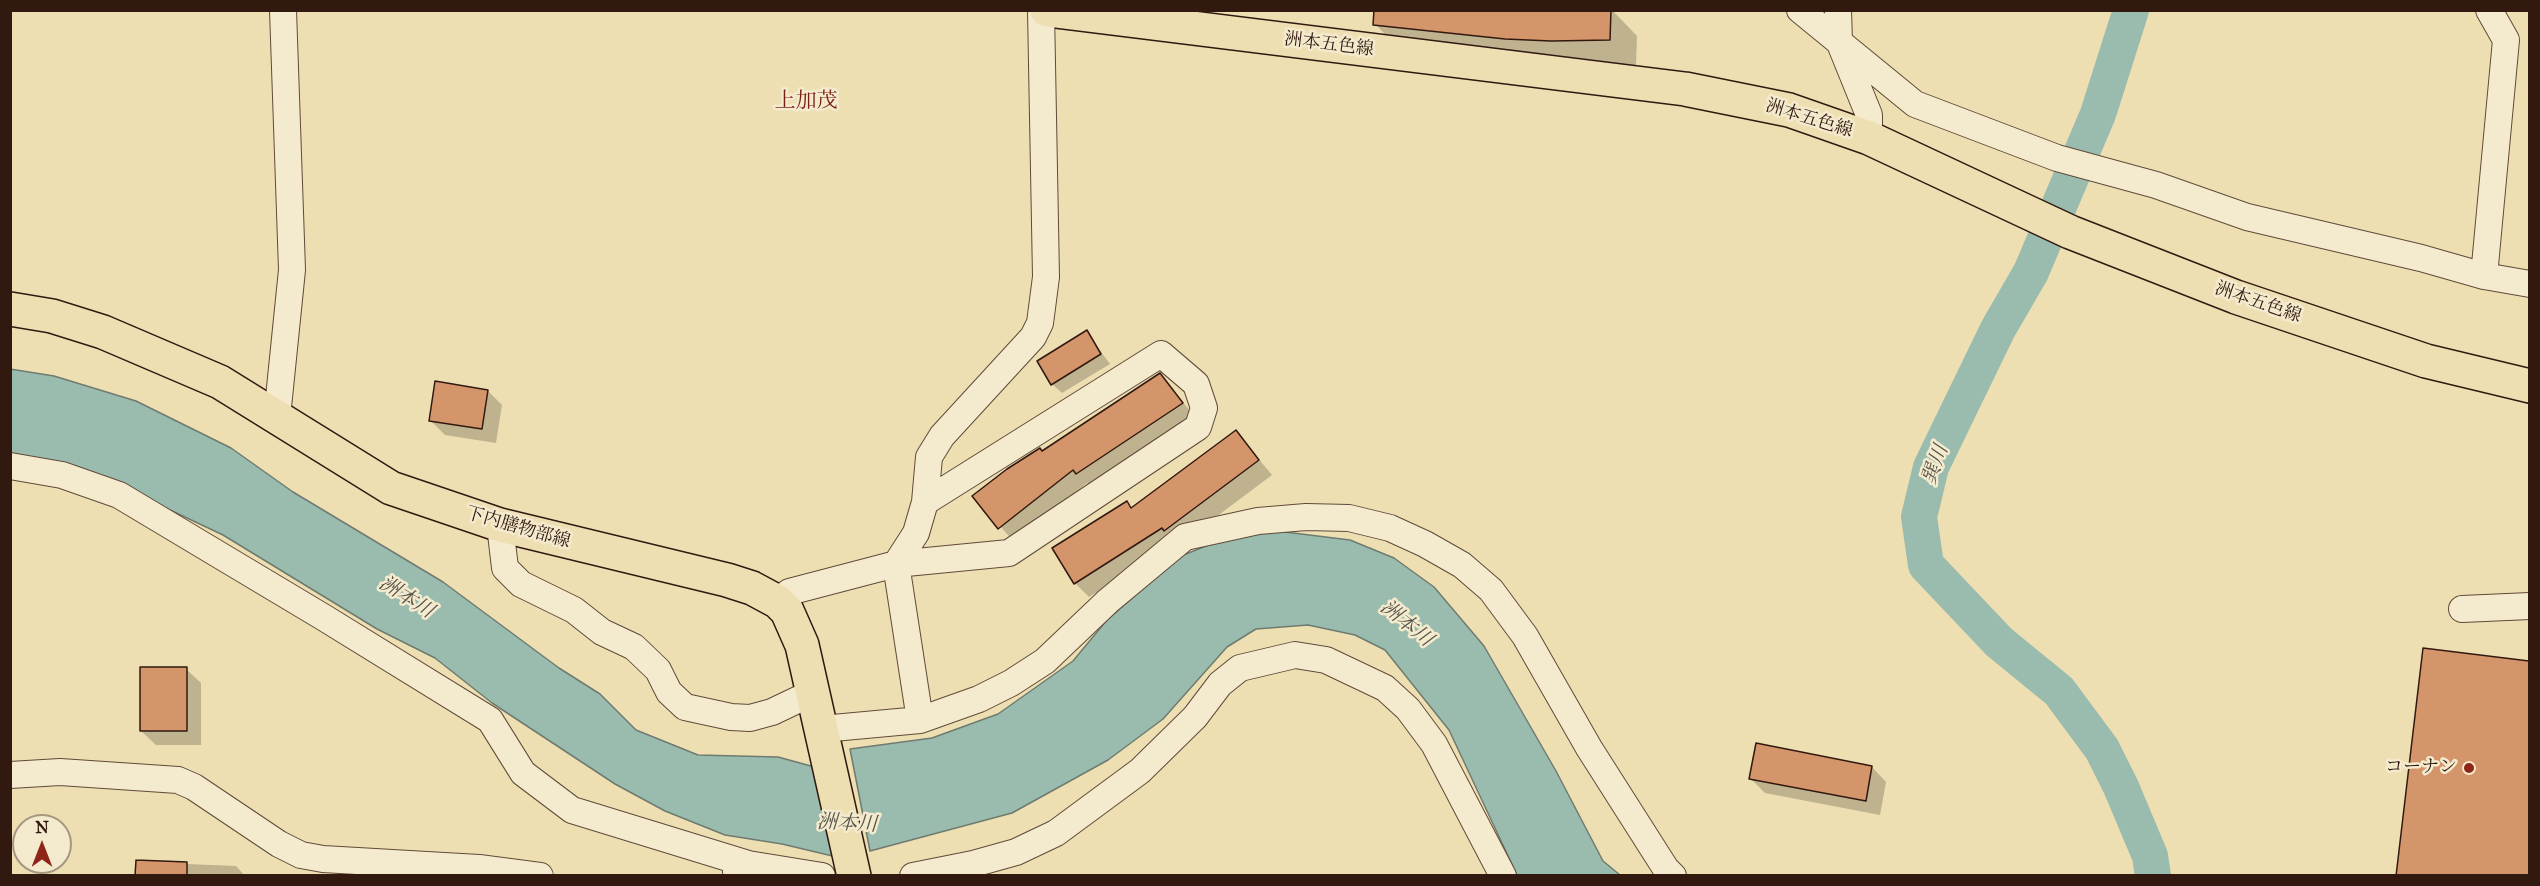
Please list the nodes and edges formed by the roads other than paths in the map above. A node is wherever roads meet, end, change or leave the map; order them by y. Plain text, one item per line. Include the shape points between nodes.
1 (284, 10) edge
2 (1041, 10) edge
3 (1047, 10) edge
4 (1800, 10) edge
5 (1838, 10) edge
6 (2489, 10) edge
7 (1839, 41) junction
8 (1869, 138) junction
9 (2484, 276) junction
10 (2529, 284) edge
11 (10, 309) edge
12 (2529, 386) edge
13 (277, 417) junction
14 (10, 466) edge
15 (925, 502) junction
16 (500, 525) junction
17 (896, 564) junction
18 (778, 602) junction
19 (2529, 606) edge
20 (2462, 609) dead end
21 (814, 692) junction
22 (920, 720) junction
23 (822, 729) junction
24 (10, 775) edge
25 (851, 867) edge
26 (740, 870) edge
27 (540, 876) edge
28 (822, 876) edge
29 (913, 876) edge
30 (1503, 876) edge
31 (1673, 876) edge

1 - 13 street via 292,270
2 - 15 street via 1046,277 1040,323 1033,338 942,436 929,457
3 - 8 main road, 洲本五色線 via 1685,89 1789,110
4 - 7 street
5 - 7 street
6 - 9 street via 2506,40
7 - 8 street via 1869,115
7 - 9 street via 1915,104 2057,158 2156,185 2247,217
8 - 12 main road, 洲本五色線 via 2025,212 2236,297 2426,361
9 - 10 street
11 - 13 main road, 下内膳物部線 via 52,316 154,352 220,382
13 - 16 main road, 下内膳物部線 via 391,488
14 - 26 street via 62,475 119,495 313,611 490,720 523,773 572,810
15 - 17 street via 916,533
15 - 17 street via 1161,354 1196,384 1204,408 1198,427 1009,553
16 - 18 main road, 下内膳物部線 via 727,580
16 - 21 street via 505,568 522,584 634,647 685,707 750,718
17 - 18 street via 789,592
17 - 22 street
18 - 21 main road, 下内膳物部線 via 794,624
19 - 20 street
21 - 23 main road, 下内膳物部線
22 - 23 street
22 - 31 street via 979,699 1045,661 1108,601 1185,537 1258,521 1349,518 1390,528 1425,544 1462,566 1491,590 1525,636 1589,748
23 - 25 main road, 下内膳物部線
24 - 27 street via 60,772 178,780 301,855
26 - 28 street
29 - 30 street via 1016,852 1056,833 1140,771 1195,717 1220,684 1240,668 1295,655 1326,660 1385,688 1408,709 1434,744

